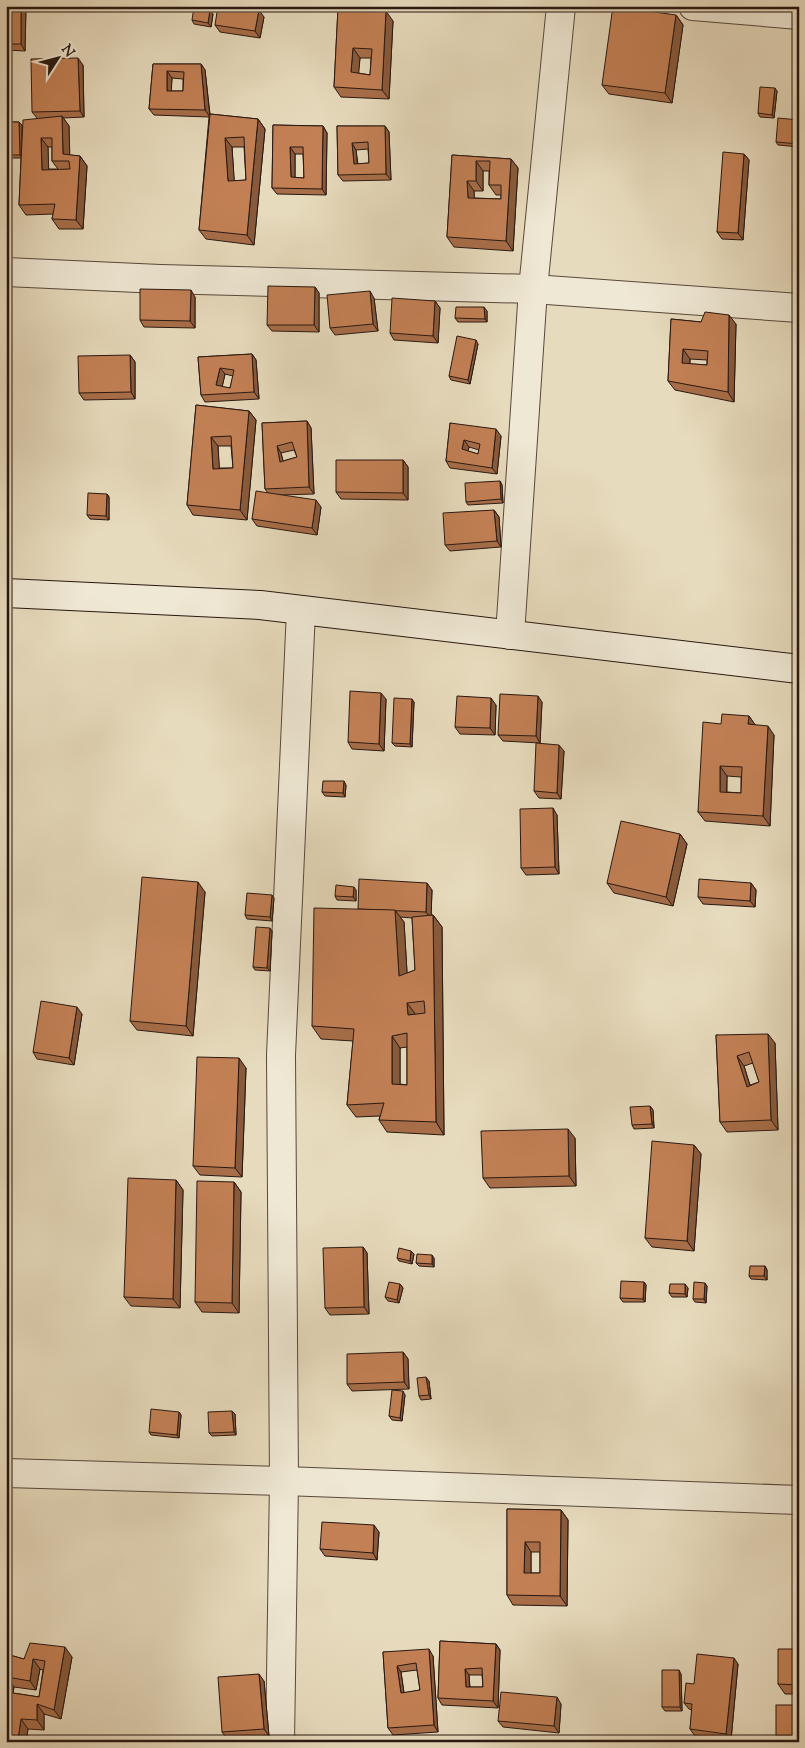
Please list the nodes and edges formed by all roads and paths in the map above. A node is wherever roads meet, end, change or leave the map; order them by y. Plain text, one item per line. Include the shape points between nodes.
1 (561, 6) edge
2 (693, 6) edge
3 (799, 14) edge
4 (6, 272) edge
5 (533, 289) junction
6 (799, 308) edge
7 (6, 592) edge
8 (300, 610) junction
9 (510, 635) junction
10 (799, 669) edge
11 (6, 1473) edge
12 (284, 1481) junction
13 (799, 1500) edge
14 (280, 1742) edge

1 - 5 street
2 - 3 street
4 - 5 street via 160,280
5 - 6 street
5 - 9 street
7 - 8 street via 260,605
8 - 9 street
8 - 12 street via 280,1055
9 - 10 street
11 - 12 street
12 - 13 street
12 - 14 street

